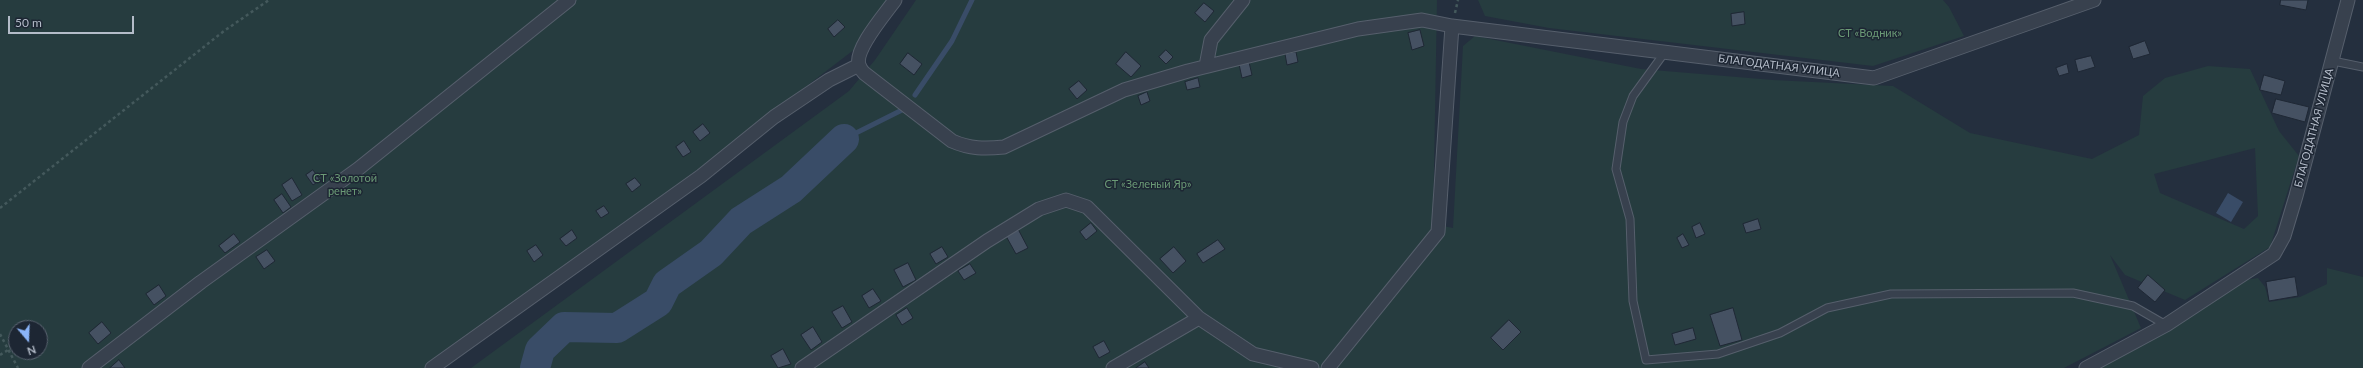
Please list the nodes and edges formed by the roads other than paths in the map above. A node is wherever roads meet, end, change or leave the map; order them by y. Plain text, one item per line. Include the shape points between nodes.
1 (569, 0) edge
2 (895, 0) edge
3 (1243, 0) edge
4 (2094, 0) edge
5 (2348, 0) edge
6 (1452, 26) junction
7 (1665, 52) junction
8 (2333, 61) junction
9 (859, 65) junction
10 (1206, 66) junction
11 (2363, 67) edge
12 (1199, 318) junction
13 (2166, 325) junction
14 (89, 368) edge
15 (432, 368) edge
16 (802, 368) edge
17 (1113, 368) edge
18 (1312, 368) edge
19 (1328, 368) edge
20 (2086, 368) edge

1 - 14 street via 358,169 201,282
2 - 9 street via 863,45 858,56
3 - 10 street via 1211,40
4 - 7 street, БЛАГОДАТНАЯ УЛИЦА via 1874,78
5 - 8 street, БЛАГОДАТНАЯ УЛИЦА
6 - 7 street, БЛАГОДАТНАЯ УЛИЦА
6 - 10 street, БЛАГОДАТНАЯ УЛИЦА via 1422,20 1358,29
6 - 19 street via 1438,232
7 - 13 lane via 1630,103 1623,122 1616,169 1630,219 1634,301 1646,360 1718,354 1780,333 1827,308 1891,294 2073,293 2133,306
8 - 11 lane
8 - 13 street, БЛАГОДАТНАЯ УЛИЦА via 2284,236 2274,254
9 - 10 street, БЛАГОДАТНАЯ УЛИЦА via 864,73 952,141 966,147 987,149 1004,147 1124,90
9 - 15 street via 829,80 780,112 701,176
12 - 16 street via 1087,207 1066,200 1039,209 987,241
12 - 17 street
12 - 18 street via 1253,354
13 - 20 street

